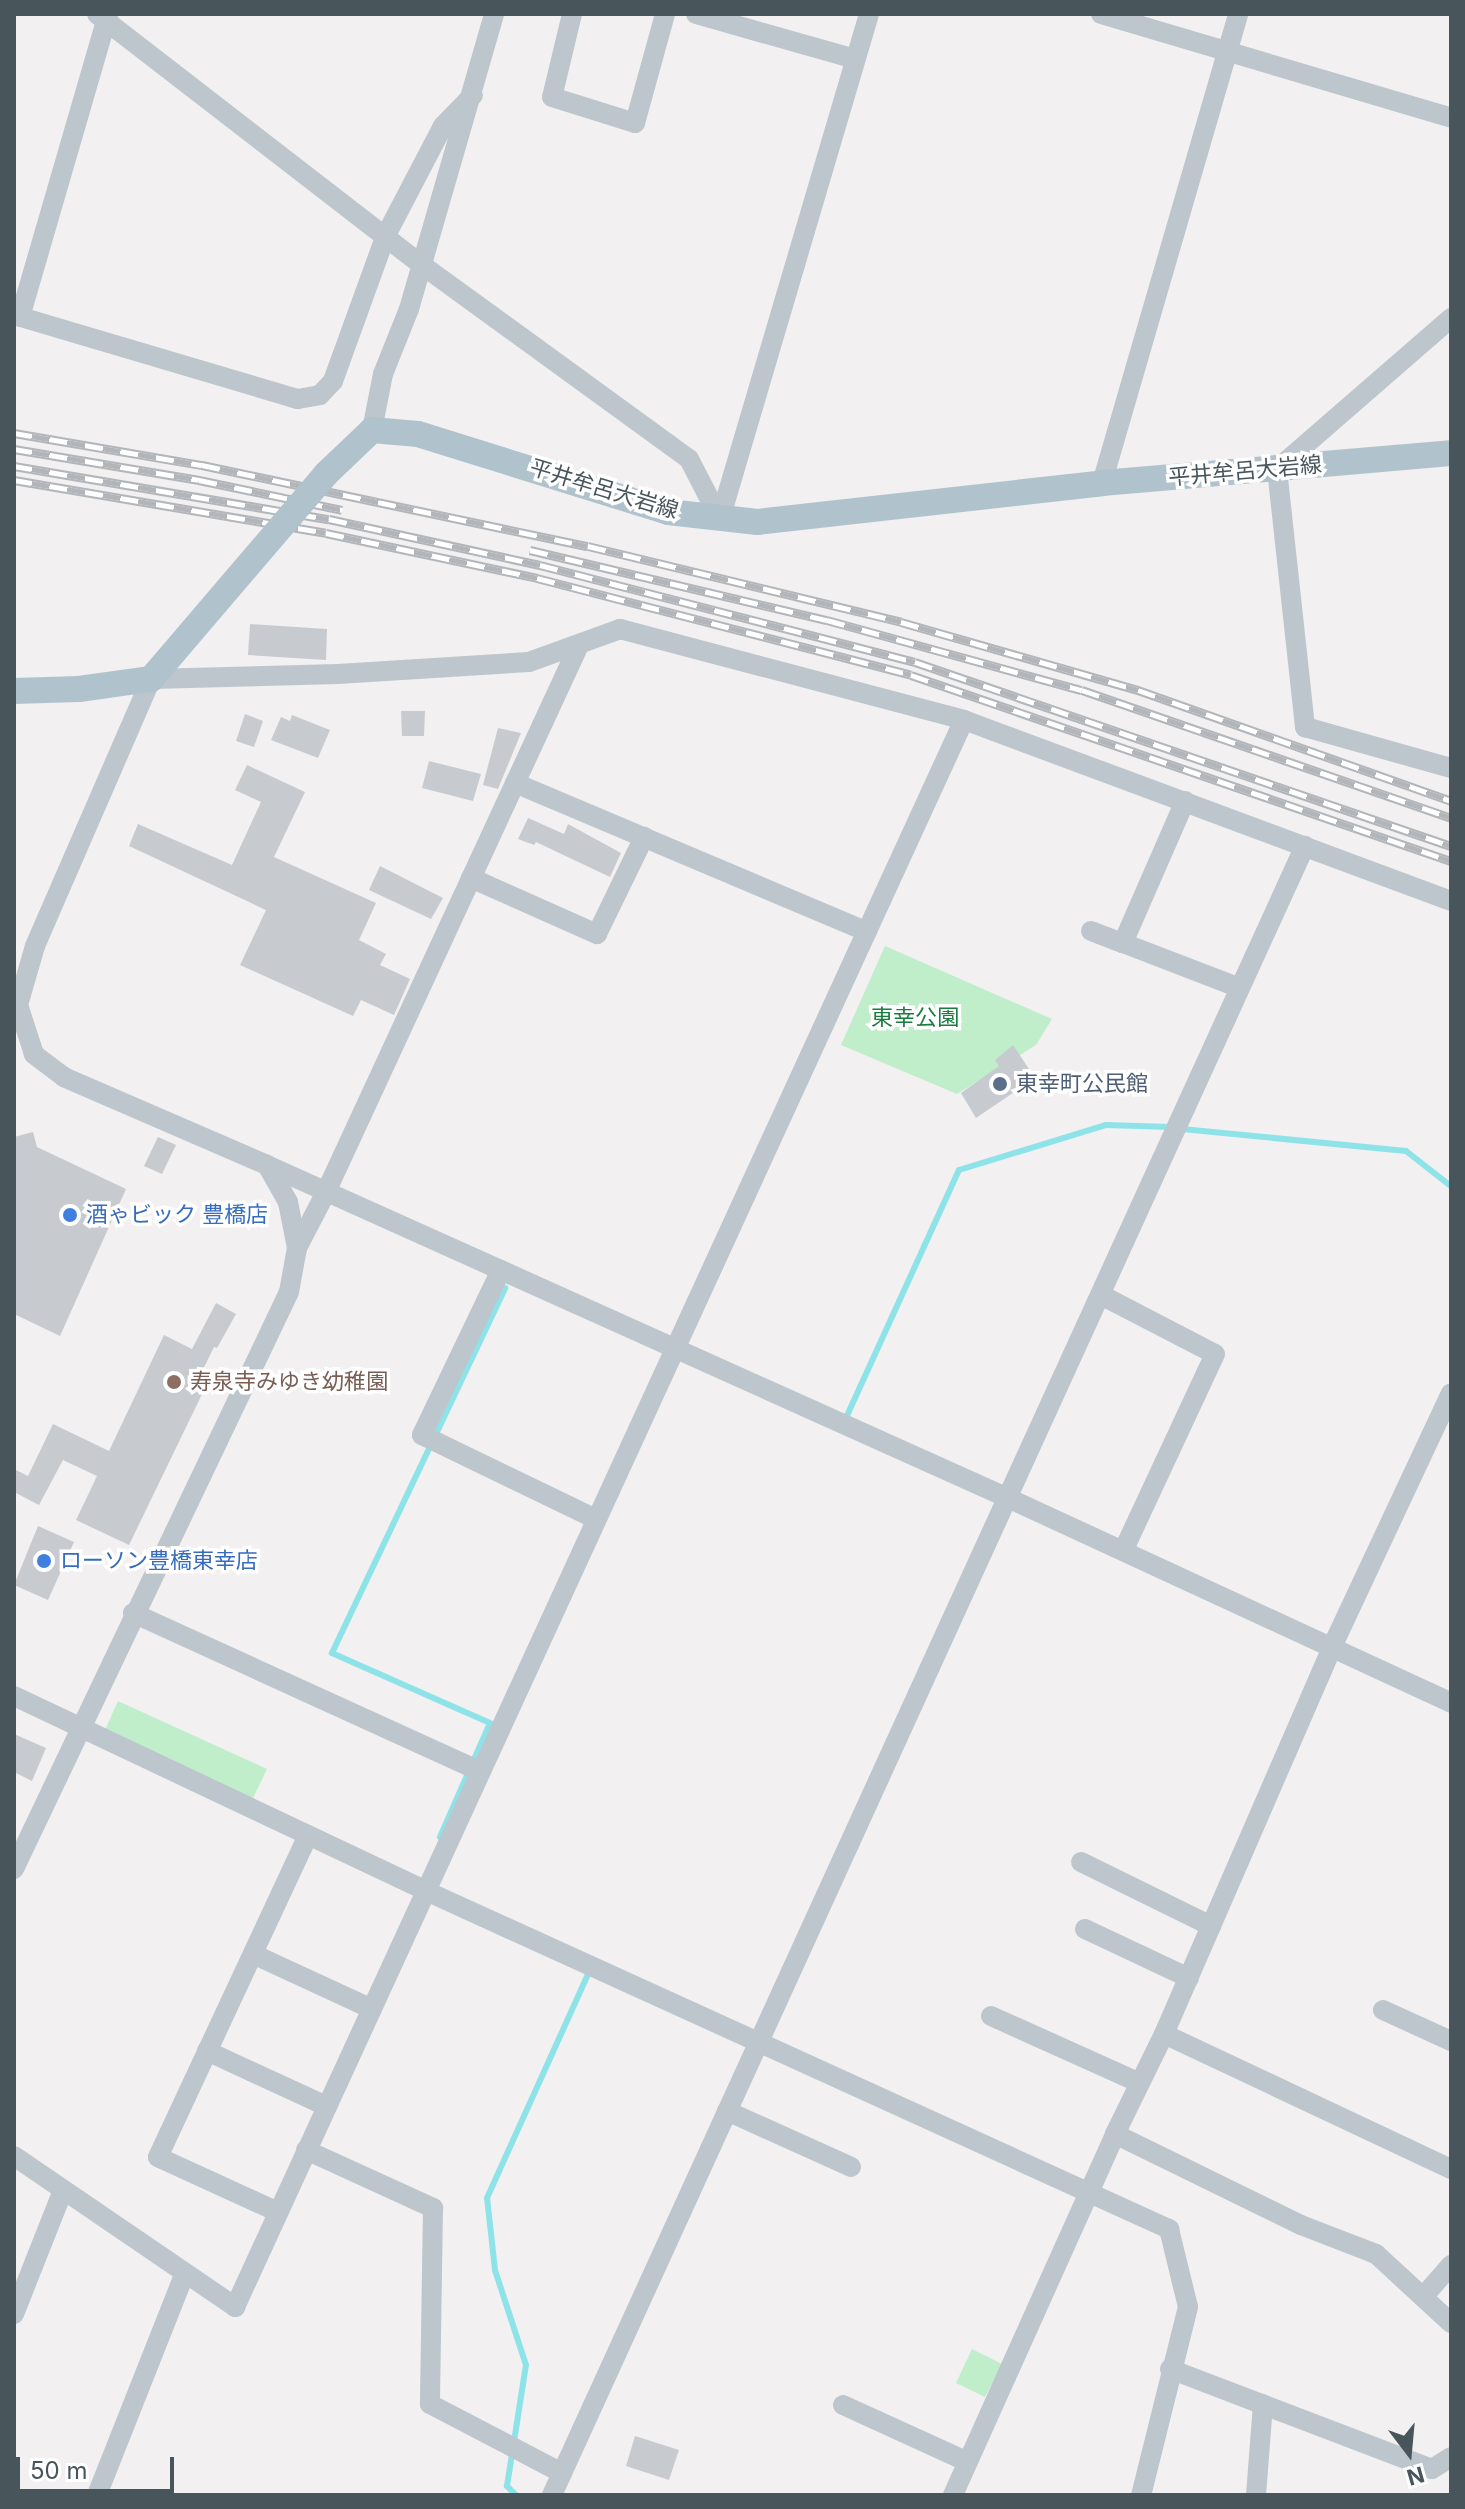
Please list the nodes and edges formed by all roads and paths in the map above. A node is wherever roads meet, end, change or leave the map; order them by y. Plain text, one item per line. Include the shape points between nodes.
1 (494, 14) edge
2 (572, 14) edge
3 (665, 14) edge
4 (696, 14) edge
5 (869, 14) edge
6 (1101, 14) edge
7 (1238, 14) edge
8 (103, 16) edge
9 (1227, 52) junction
10 (855, 59) junction
11 (473, 95) junction
12 (1451, 118) edge
13 (385, 237) junction
14 (422, 265) junction
15 (17, 316) edge
16 (1451, 318) edge
17 (372, 430) junction
18 (1451, 453) edge
19 (1277, 469) junction
20 (1102, 483) junction
21 (720, 519) junction
22 (579, 645) junction
23 (151, 679) junction
24 (14, 691) edge
25 (964, 720) junction
26 (1451, 768) edge
27 (515, 783) junction
28 (1185, 801) junction
29 (644, 837) junction
30 (1305, 846) junction
31 (471, 878) junction
32 (1451, 901) edge
33 (1091, 931) dead end
34 (867, 932) junction
35 (1123, 943) junction
36 (1240, 988) junction
37 (20, 1028) edge
38 (267, 1165) junction
39 (326, 1192) junction
40 (297, 1248) junction
41 (501, 1270) junction
42 (1101, 1295) junction
43 (675, 1348) junction
44 (1451, 1393) edge
45 (1008, 1498) junction
46 (596, 1519) junction
47 (1123, 1551) junction
48 (133, 1613) junction
49 (1332, 1647) junction
50 (14, 1696) edge
51 (1451, 1703) edge
52 (80, 1727) junction
53 (479, 1771) junction
54 (308, 1835) junction
55 (1081, 1862) dead end
56 (14, 1869) edge
57 (424, 1890) junction
58 (1211, 1926) junction
59 (1085, 1929) dead end
60 (253, 1954) junction
61 (1189, 1978) junction
62 (370, 2008) junction
63 (1383, 2010) dead end
64 (991, 2016) dead end
65 (1164, 2034) junction
66 (759, 2040) junction
67 (1451, 2041) edge
68 (207, 2051) junction
69 (1140, 2083) junction
70 (326, 2106) junction
71 (727, 2111) junction
72 (1115, 2134) junction
73 (306, 2150) junction
74 (14, 2156) edge
75 (851, 2167) dead end
76 (1451, 2169) edge
77 (63, 2190) junction
78 (1088, 2194) junction
79 (278, 2212) junction
80 (1451, 2265) edge
81 (185, 2273) junction
82 (1423, 2297) junction
83 (14, 2314) edge
84 (1451, 2323) edge
85 (1170, 2369) junction
86 (1263, 2404) junction
87 (843, 2405) dead end
88 (1451, 2457) edge
89 (968, 2462) junction
90 (562, 2473) junction
91 (1441, 2473) edge
92 (97, 2495) edge
93 (552, 2495) edge
94 (953, 2495) edge
95 (1141, 2495) edge
96 (1256, 2495) edge

1 - 11 street
2 - 3 street via 552,97 635,123
4 - 10 street
5 - 10 street
6 - 9 street
7 - 9 street
8 - 13 street
8 - 15 street
9 - 12 street
9 - 20 street
10 - 21 street
11 - 13 street via 443,126
11 - 14 street
13 - 14 street
13 - 15 street via 333,381 320,395 298,399
14 - 17 street via 383,374
14 - 21 street via 689,459
16 - 19 street
17 - 21 main road, 平井牟呂大岩線 via 418,434 668,512
17 - 23 main road, bridge via 326,474
18 - 19 main road, 平井牟呂大岩線
19 - 20 main road, 平井牟呂大岩線
19 - 26 street via 1305,727
20 - 21 main road, 平井牟呂大岩線 via 757,522
22 - 23 street via 529,662
22 - 25 street via 620,629
22 - 27 street
23 - 24 main road
23 - 37 street via 35,946 18,1005
25 - 28 street
25 - 34 street
27 - 29 street
27 - 31 street
28 - 30 street
28 - 35 street
29 - 31 street via 597,934
29 - 34 street
30 - 32 street
30 - 36 street
31 - 39 street
33 - 35 street
34 - 43 street
35 - 36 street
36 - 42 street
37 - 38 street via 34,1054 64,1077
38 - 39 street
38 - 40 street via 288,1202
39 - 40 street
39 - 41 street
40 - 48 street via 289,1292
41 - 43 street
41 - 46 street via 422,1435
42 - 45 street
42 - 47 street via 1215,1354
43 - 45 street
43 - 46 street
44 - 49 street
45 - 47 street
45 - 66 street
46 - 53 street
47 - 49 street
48 - 52 street
48 - 53 street
49 - 51 street
49 - 58 street
50 - 52 street
52 - 54 street
52 - 56 street
53 - 57 street
54 - 57 street
54 - 60 street
55 - 58 street
57 - 62 street
57 - 66 street
58 - 61 street
59 - 61 street
60 - 62 street
60 - 68 street
61 - 65 street
62 - 70 street
63 - 67 street
64 - 69 street
65 - 69 street
65 - 76 street
66 - 71 street
66 - 78 street
68 - 70 street
68 - 79 street via 158,2157
69 - 72 street
70 - 73 street
71 - 75 street
71 - 90 street
72 - 78 street
72 - 82 street via 1301,2225 1376,2254
73 - 79 street
73 - 90 street via 433,2208 430,2404
74 - 77 street
77 - 81 street
77 - 83 street
78 - 85 street via 1169,2229 1188,2307
78 - 89 street
79 - 81 street via 235,2307
80 - 82 street
81 - 92 street
82 - 84 street
85 - 86 street
85 - 95 street
86 - 91 street
86 - 96 street
87 - 89 street
88 - 91 street
89 - 94 street
90 - 93 street

